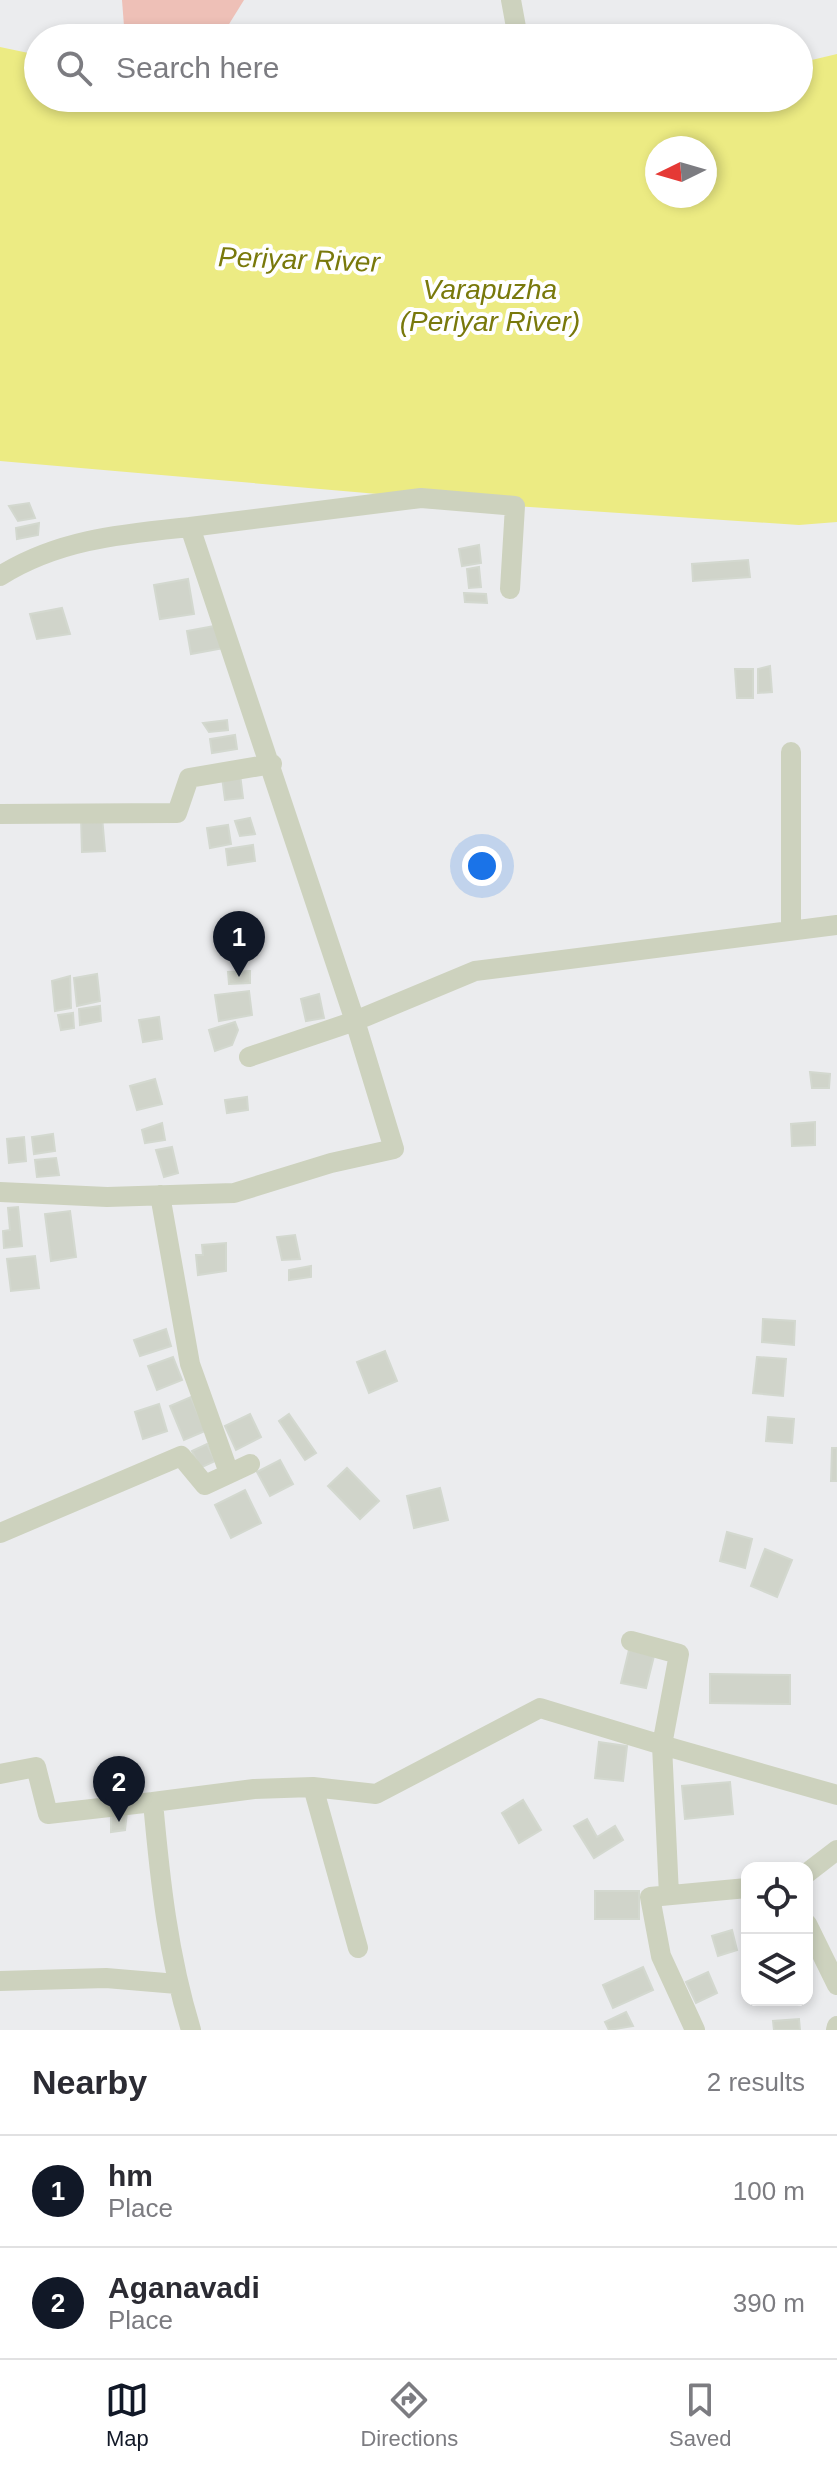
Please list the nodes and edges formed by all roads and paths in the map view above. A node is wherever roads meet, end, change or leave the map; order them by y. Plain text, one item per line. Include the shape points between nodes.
1 (511, 0) edge
2 (515, 24) edge
3 (190, 527) junction
4 (0, 576) edge
5 (510, 589) dead end
6 (791, 752) dead end
7 (272, 764) junction
8 (0, 814) edge
9 (837, 925) edge
10 (791, 929) junction
11 (355, 1021) junction
12 (249, 1057) dead end
13 (0, 1192) edge
14 (160, 1195) junction
15 (250, 1464) dead end
16 (229, 1473) junction
17 (0, 1533) edge
18 (631, 1641) dead end
19 (662, 1745) junction
20 (0, 1774) edge
21 (313, 1787) junction
22 (837, 1795) edge
23 (153, 1802) junction
24 (837, 1850) edge
25 (813, 1868) edge
26 (741, 1889) edge
27 (669, 1895) junction
28 (812, 1934) edge
29 (358, 1948) dead end
30 (0, 1981) edge
31 (177, 1984) junction
32 (837, 1985) edge
33 (191, 2030) edge
34 (695, 2030) edge

1 - 2 street
3 - 4 street via 94,537
3 - 5 street via 421,498 515,506
3 - 7 street
6 - 10 street
7 - 8 street via 189,778 177,813
7 - 11 street
9 - 10 street
10 - 11 street via 475,971
11 - 12 street
11 - 14 street via 394,1149 234,1193
13 - 14 street
14 - 16 street via 190,1364
15 - 16 street
16 - 17 street via 205,1485 181,1456
18 - 19 street via 679,1654
19 - 21 street via 540,1708 376,1794
19 - 22 street
19 - 27 street
20 - 23 street via 36,1767 48,1814
21 - 23 street
21 - 29 street
23 - 31 street via 162,1909
24 - 25 street
26 - 27 street
27 - 34 street via 650,1897 658,1942
28 - 32 street
30 - 31 street via 106,1978
31 - 33 street

